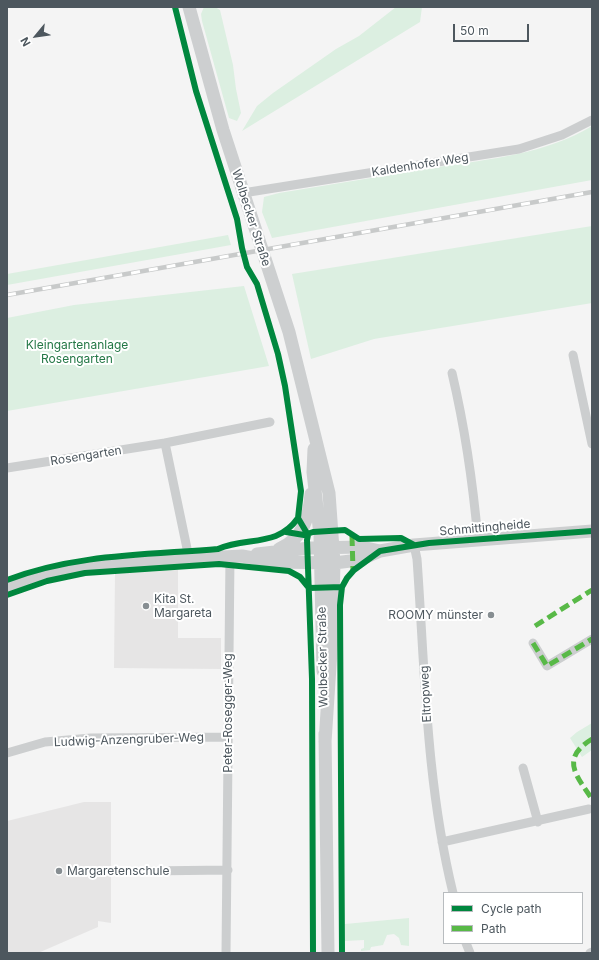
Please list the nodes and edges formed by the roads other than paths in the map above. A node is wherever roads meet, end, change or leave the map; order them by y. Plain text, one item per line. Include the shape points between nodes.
1 (189, 7) edge
2 (592, 120) edge
3 (242, 193) junction
4 (573, 355) dead end
5 (452, 373) dead end
6 (270, 422) dead end
7 (314, 429) junction
8 (165, 443) junction
9 (592, 444) edge
10 (7, 468) edge
11 (314, 472) junction
12 (592, 531) edge
13 (478, 540) junction
14 (414, 545) junction
15 (327, 549) junction
16 (275, 551) junction
17 (380, 551) junction
18 (230, 556) junction
19 (247, 556) junction
20 (189, 558) junction
21 (321, 563) junction
22 (334, 564) junction
23 (7, 586) edge
24 (592, 639) edge
25 (533, 643) dead end
26 (228, 737) junction
27 (326, 742) junction
28 (7, 753) edge
29 (523, 768) dead end
30 (589, 809) dead end
31 (538, 822) junction
32 (442, 842) junction
33 (228, 870) junction
34 (146, 871) dead end
35 (453, 892) edge
36 (226, 953) edge
37 (328, 953) edge

1 - 3 main road, Wolbecker Straße
2 - 3 street, Kaldenhofer Weg via 562,135 519,149
3 - 7 main road, Wolbecker Straße via 289,332
4 - 9 street
5 - 13 street, Schmittingheide via 466,443
6 - 8 street, Rosengarten
7 - 11 main road, Wolbecker Straße
7 - 15 main road, Wolbecker Straße via 329,493
8 - 10 street, Rosengarten
8 - 20 street
11 - 15 main road, Wolbecker Straße
11 - 16 main road via 310,506 304,528 292,542
12 - 13 main road, Schmittingheide
13 - 14 main road, Schmittingheide
14 - 17 main road, Schmittingheide
14 - 32 street, Eltropweg via 418,566 430,761
15 - 16 main road, Schmittingheide
15 - 17 main road, Schmittingheide via 362,547
15 - 21 main road, Wolbecker Straße
15 - 22 main road, Wolbecker Straße
16 - 19 main road
17 - 22 main road, Schmittingheide via 359,560
18 - 19 main road
18 - 20 main road
18 - 26 street, Peter-Rosegger-Weg
19 - 21 main road, Schmittingheide via 278,562
20 - 23 main road via 80,566
21 - 22 main road, Schmittingheide
21 - 27 main road, Wolbecker Straße via 321,636
22 - 27 main road, Wolbecker Straße
24 - 25 street via 547,666
26 - 28 street, Ludwig-Anzengruber-Weg via 91,738 45,742
26 - 33 street, Peter-Rosegger-Weg
27 - 37 main road, Wolbecker Straße
29 - 31 street
30 - 31 street
31 - 32 street
32 - 35 street, Eltropweg
33 - 34 street
33 - 36 street, Peter-Rosegger-Weg

